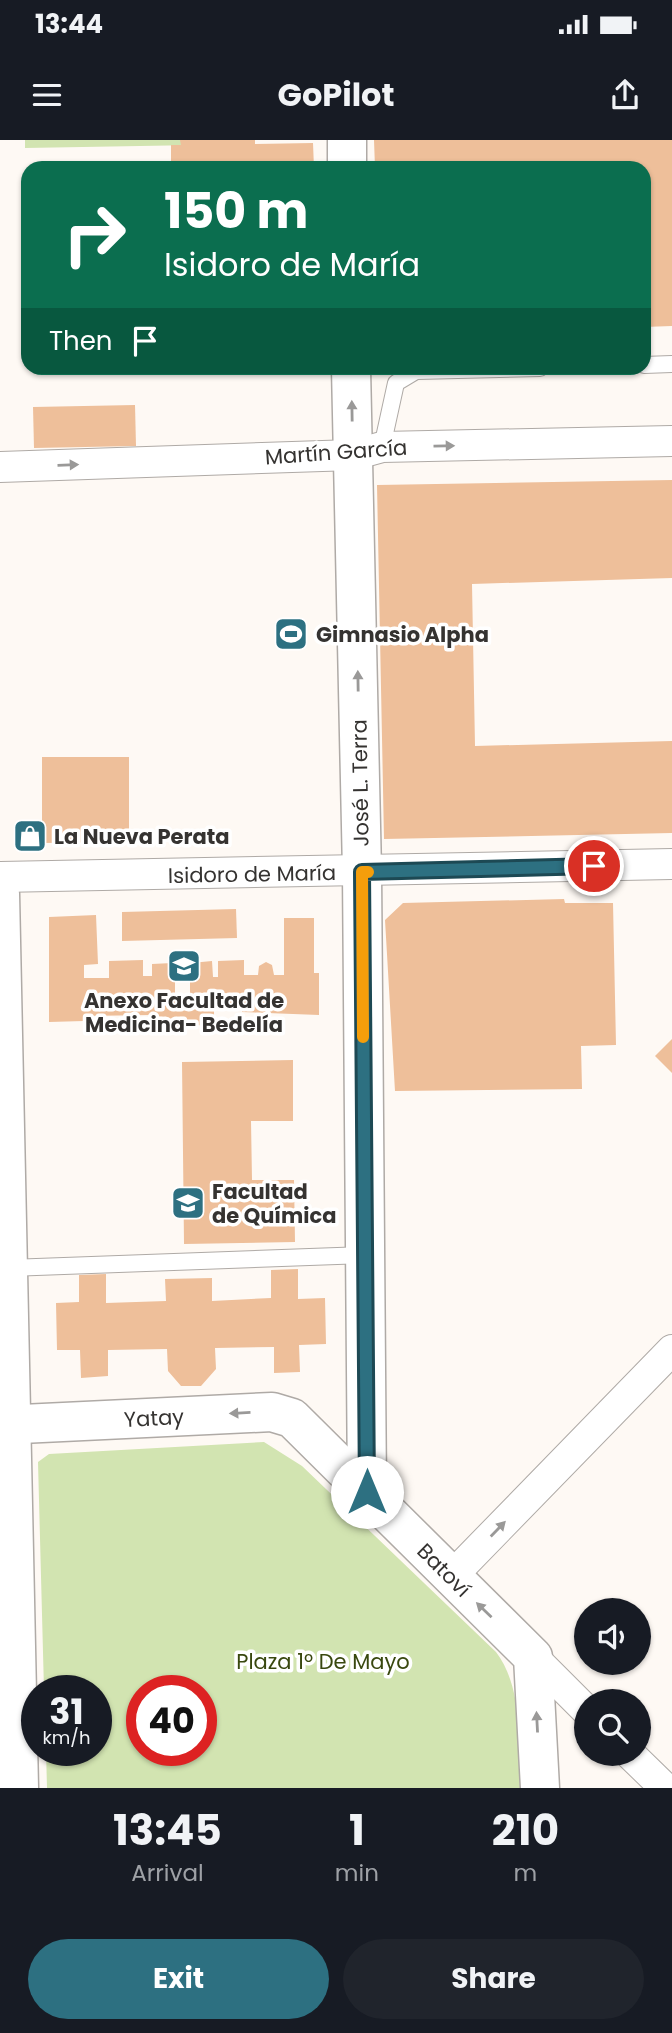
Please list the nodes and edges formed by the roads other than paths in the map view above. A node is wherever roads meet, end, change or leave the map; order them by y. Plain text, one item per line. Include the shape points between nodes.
1 (347, 140) edge
2 (347, 161) edge
3 (672, 364) edge
4 (651, 365) edge
5 (352, 375) edge
6 (409, 375) edge
7 (672, 442) edge
8 (367, 451) junction
9 (0, 467) edge
10 (672, 864) edge
11 (362, 872) junction
12 (0, 877) edge
13 (0, 894) edge
14 (365, 1255) junction
15 (9, 1268) junction
16 (672, 1350) edge
17 (6, 1425) edge
18 (304, 1427) joint
19 (367, 1492) junction
20 (450, 1578) junction
21 (533, 1657) junction
22 (574, 1698) edge
23 (642, 1766) edge
24 (19, 1788) edge
25 (540, 1788) edge
26 (664, 1788) edge

1 - 2 street
3 - 4 lane
8 -> 5 street, José L. Terra
6 - 8 lane via 396,383
8 -> 7 street, Martín García
9 -> 8 street, Martín García
11 -> 8 street, José L. Terra
10 - 11 street, Isidoro de María
11 - 12 street, Isidoro de María
11 - 14 street, José L. Terra
13 - 15 street
14 - 15 lane
14 - 19 street, José L. Terra
15 - 17 street
20 -> 16 street
18 -> 17 street, Yatay via 272,1412
17 - 24 street
18 - 19 street, Batoví
19 - 20 street, Batoví
21 -> 20 street, Batoví
21 - 22 street, Batoví
25 -> 21 street
23 - 26 street

